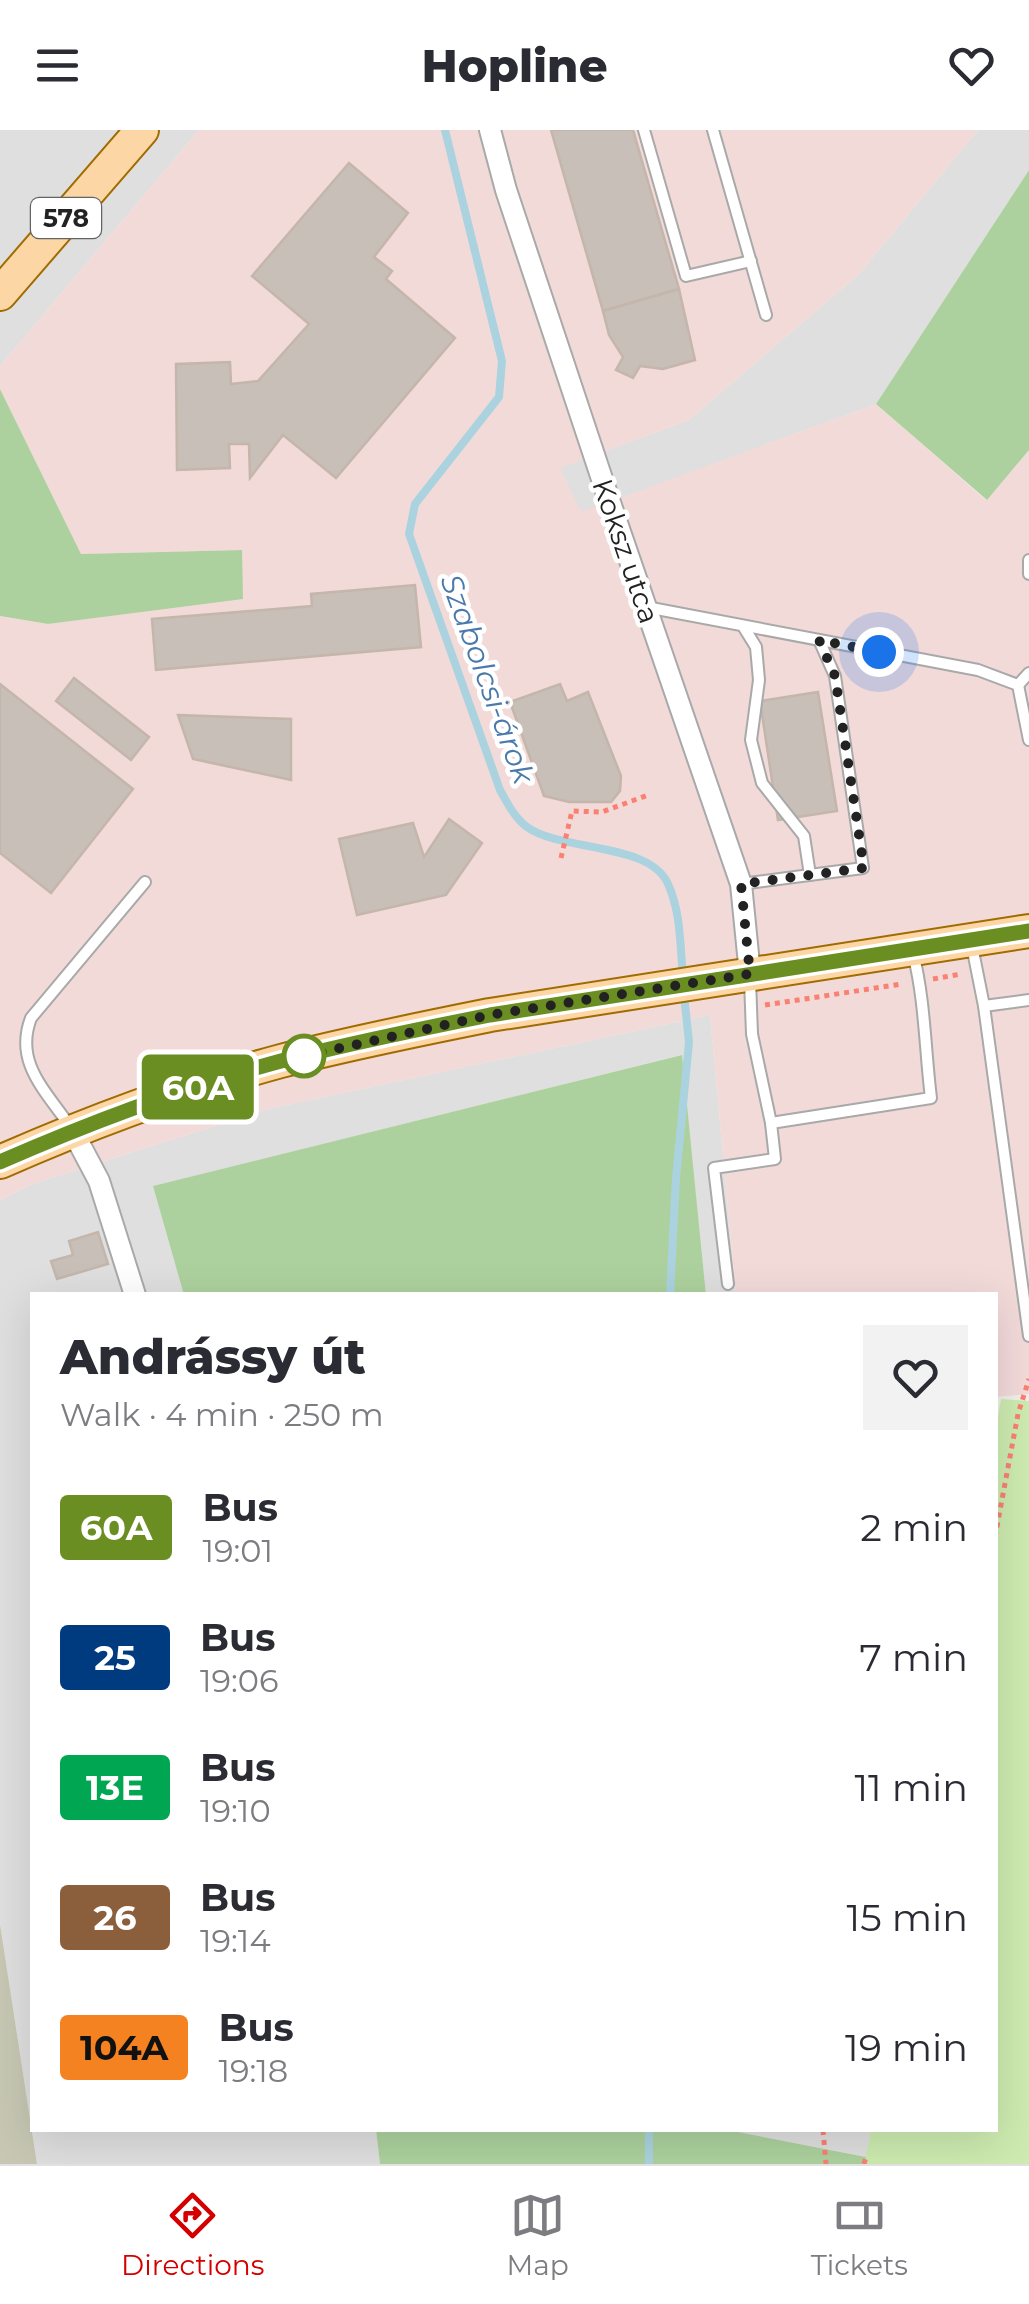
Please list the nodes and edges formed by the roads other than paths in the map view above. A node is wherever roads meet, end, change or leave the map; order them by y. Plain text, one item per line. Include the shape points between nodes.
1 (142, 130) edge
2 (490, 130) edge
3 (644, 130) edge
4 (713, 130) edge
5 (750, 261) junction
6 (0, 294) edge
7 (766, 314) dead end
8 (1029, 560) edge
9 (1029, 574) edge
10 (645, 607) junction
11 (743, 626) junction
12 (819, 640) junction
13 (1029, 673) edge
14 (1018, 685) junction
15 (1029, 740) edge
16 (810, 875) junction
17 (145, 882) dead end
18 (741, 884) junction
19 (1029, 931) edge
20 (974, 956) junction
21 (916, 965) junction
22 (750, 974) junction
23 (1029, 1000) edge
24 (984, 1006) junction
25 (772, 1122) junction
26 (72, 1130) junction
27 (0, 1162) edge
28 (728, 1284) dead end
29 (134, 1292) edge
30 (1029, 1336) edge

1 - 6 main road, 578
2 - 10 street, Koksz utca
3 - 5 lane via 686,276
4 - 5 lane
5 - 7 lane
8 - 9 lane
10 - 11 lane
10 - 18 street, Koksz utca
11 - 12 lane
11 - 16 lane via 756,647 759,680 750,740 762,783 804,836
12 - 14 lane via 978,670
12 - 16 lane via 835,676 864,868
13 - 14 lane
14 - 15 lane
16 - 18 lane
17 - 26 lane via 30,1018 23,1038 28,1065
18 - 22 street, Koksz utca
19 - 20 main road
20 - 21 main road
20 - 24 lane
21 - 22 main road
21 - 25 lane via 931,1098
22 - 25 lane via 752,1034
22 - 26 main road via 490,1015 281,1061
23 - 24 lane
24 - 30 lane
25 - 28 lane via 775,1159 714,1168
26 - 27 main road
26 - 29 street via 99,1181

